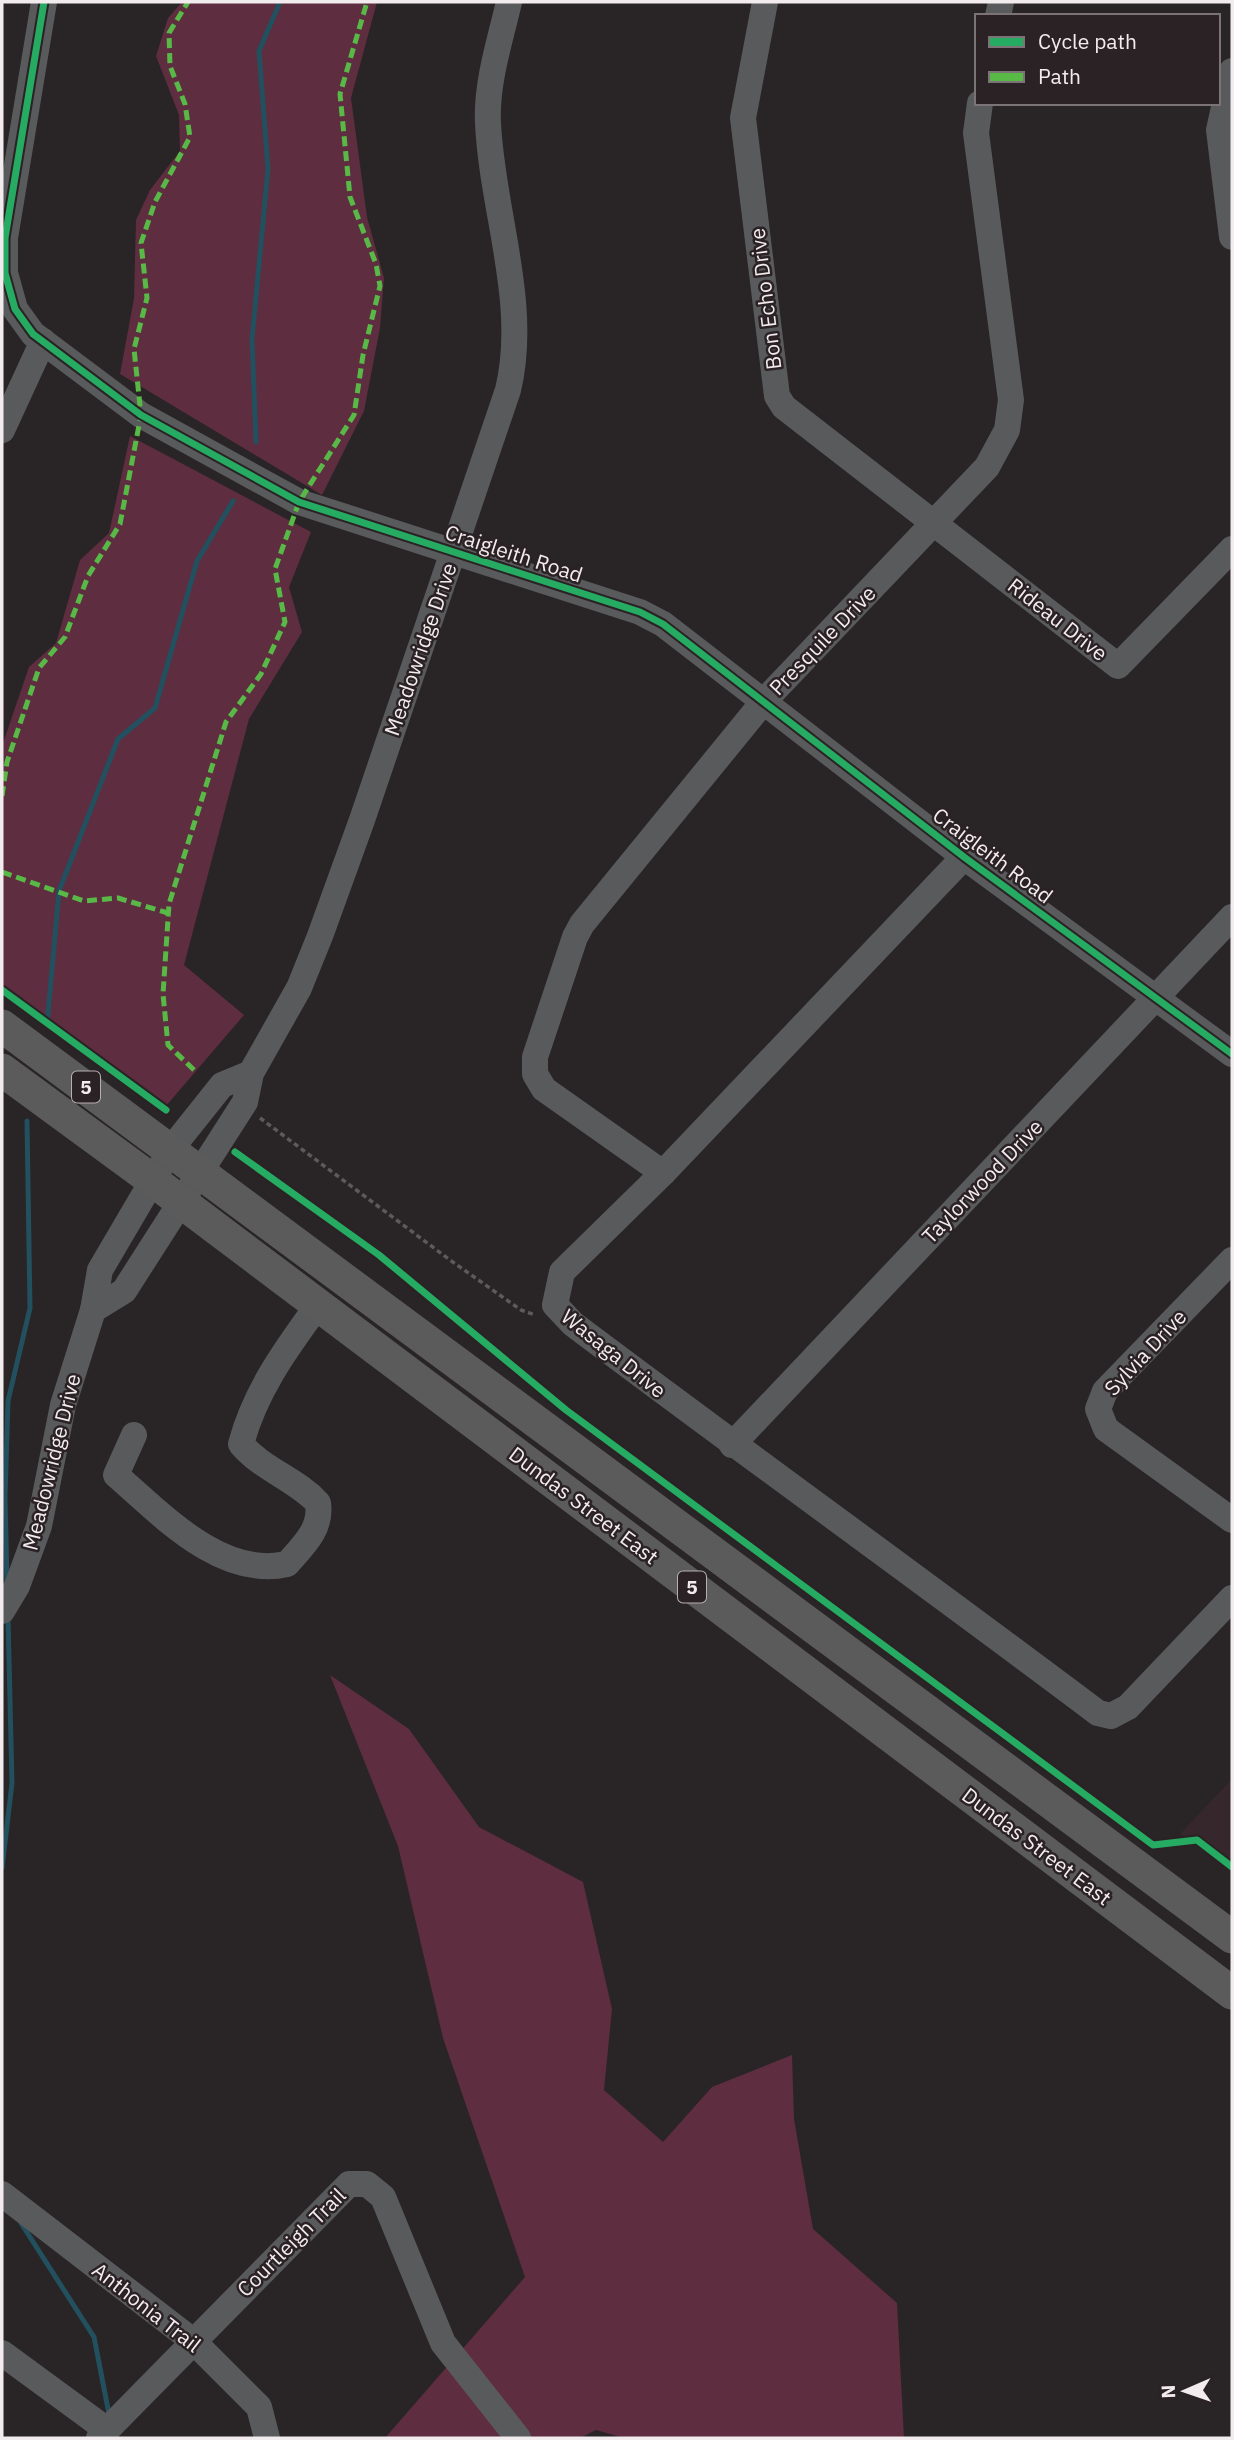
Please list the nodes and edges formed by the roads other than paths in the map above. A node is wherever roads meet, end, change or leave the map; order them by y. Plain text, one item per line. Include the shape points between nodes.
1 (44, 2) edge
2 (509, 2) edge
3 (765, 2) edge
4 (1232, 71) edge
5 (980, 105) edge
6 (1232, 237) edge
7 (4, 238) edge
8 (43, 341) junction
9 (2, 430) edge
10 (935, 522) junction
11 (1232, 550) edge
12 (453, 551) junction
13 (764, 701) junction
14 (964, 857) junction
15 (1232, 917) edge
16 (1157, 997) junction
17 (2, 1026) edge
18 (1232, 1054) edge
19 (2, 1070) edge
20 (251, 1073) junction
21 (171, 1149) junction
22 (200, 1170) junction
23 (663, 1172) junction
24 (152, 1180) junction
25 (180, 1200) junction
26 (1232, 1260) edge
27 (318, 1305) junction
28 (93, 1310) junction
29 (134, 1435) dead end
30 (732, 1445) junction
31 (1232, 1520) edge
32 (1232, 1598) edge
33 (4, 1600) edge
34 (1232, 1937) edge
35 (1232, 1993) edge
36 (2, 2194) edge
37 (193, 2341) junction
38 (2, 2353) edge
39 (103, 2434) edge
40 (267, 2438) edge
41 (518, 2438) edge

1 - 7 street, Craigleith Road
2 - 12 street, Meadowridge Drive via 489,93 488,121 514,320 514,357 508,390
3 - 10 street, Bon Echo Drive via 743,118 777,396 789,411
4 - 6 street via 1219,130
5 - 10 street, Presquile Drive via 976,133 1011,400 1009,420 987,467
7 - 8 street, Craigleith Road via 5,273 15,309
8 - 9 street
8 - 12 street, Craigleith Road via 141,415 299,502
10 - 11 street, Rideau Drive via 1118,666
10 - 13 street, Presquile Drive
12 - 13 street, Craigleith Road via 640,612 663,624
12 - 20 street, Meadowridge Drive via 320,936 299,988
13 - 14 street, Craigleith Road
13 - 23 street, Presquile Drive via 578,930 534,1063 544,1089
14 - 16 street, Craigleith Road
14 - 23 street, Wasaga Drive
15 - 16 street, Taylorwood Drive
16 - 18 street, Craigleith Road
16 - 30 street, Taylorwood Drive
17 - 21 main road, Dundas Street East / 5
19 - 24 main road, Dundas Street East / 5
20 - 21 street, Meadowridge Drive via 222,1085
20 - 22 street, Meadowridge Drive via 245,1102
21 - 22 main road, Dundas Street East / 5
21 - 24 street, Meadowridge Drive
22 - 25 street, Meadowridge Drive
22 - 34 main road, Dundas Street East / 5
23 - 30 street, Wasaga Drive via 562,1272 555,1305 573,1324
24 - 25 main road, Dundas Street East / 5
24 - 28 street, Meadowridge Drive via 100,1270
25 - 27 main road, Dundas Street East / 5
25 - 28 street, Meadowridge Drive via 124,1291
26 - 31 street, Sylvia Drive via 1105,1391 1098,1409 1107,1429
27 - 29 street via 250,1410 242,1444 253,1459 318,1503 318,1523 287,1564 260,1567 238,1563 160,1513 116,1475
27 - 35 main road, Dundas Street East / 5
28 - 33 street, Meadowridge Drive via 63,1405 39,1527
30 - 32 street, Wasaga Drive via 1098,1713 1111,1716 1128,1707
36 - 37 street, Anthonia Trail
37 - 39 street, Courtleigh Trail
37 - 40 street, Anthonia Trail via 259,2407
37 - 41 street, Courtleigh Trail via 349,2184 367,2184 383,2197 443,2343
38 - 39 street

